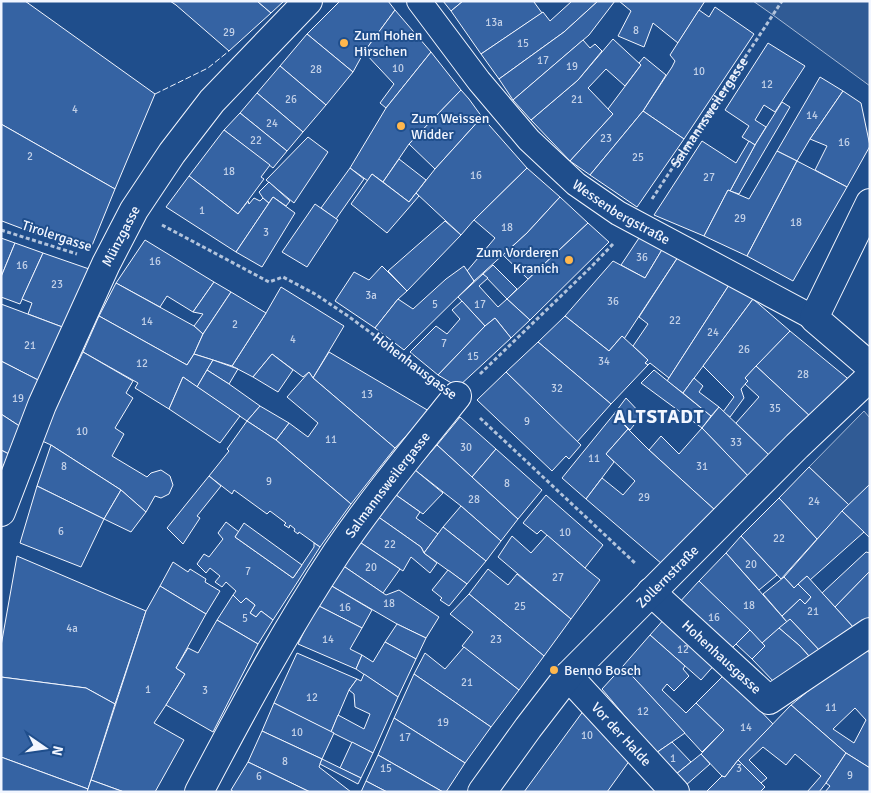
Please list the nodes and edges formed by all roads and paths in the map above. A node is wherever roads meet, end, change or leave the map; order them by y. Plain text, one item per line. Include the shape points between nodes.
1 (308, 1) edge
2 (419, 1) edge
3 (782, 1) edge
4 (870, 203) edge
5 (134, 210) junction
6 (635, 222) junction
7 (1, 230) edge
8 (106, 264) junction
9 (814, 318) junction
10 (870, 366) edge
11 (870, 376) edge
12 (457, 396) junction
13 (1, 512) edge
14 (655, 589) junction
15 (870, 632) edge
16 (568, 676) junction
17 (199, 792) edge
18 (482, 792) edge
19 (675, 792) edge

1 - 5 street, Münzgasse via 212,100
2 - 6 street, Wessenbergstraße via 479,81 529,140 576,184
3 - 6 path, Salmannsweilergasse
4 - 9 street
5 - 8 street, Münzgasse
5 - 12 path, Hohenhausgasse via 269,282 283,277 315,294
6 - 9 street, Wessenbergstraße
6 - 12 path, Salmannsweilergasse
7 - 8 path, Tirolergasse
8 - 13 street, Münzgasse via 42,405
9 - 10 street, Wessenbergstraße
11 - 14 street, Zollernstraße
12 - 14 path, Hohenhausgasse
12 - 17 street, Salmannsweilergasse via 338,551 302,606
14 - 15 street, Hohenhausgasse via 769,700
14 - 16 street, Zollernstraße
16 - 18 street, Zollernstraße
16 - 19 street, Vor der Halde

